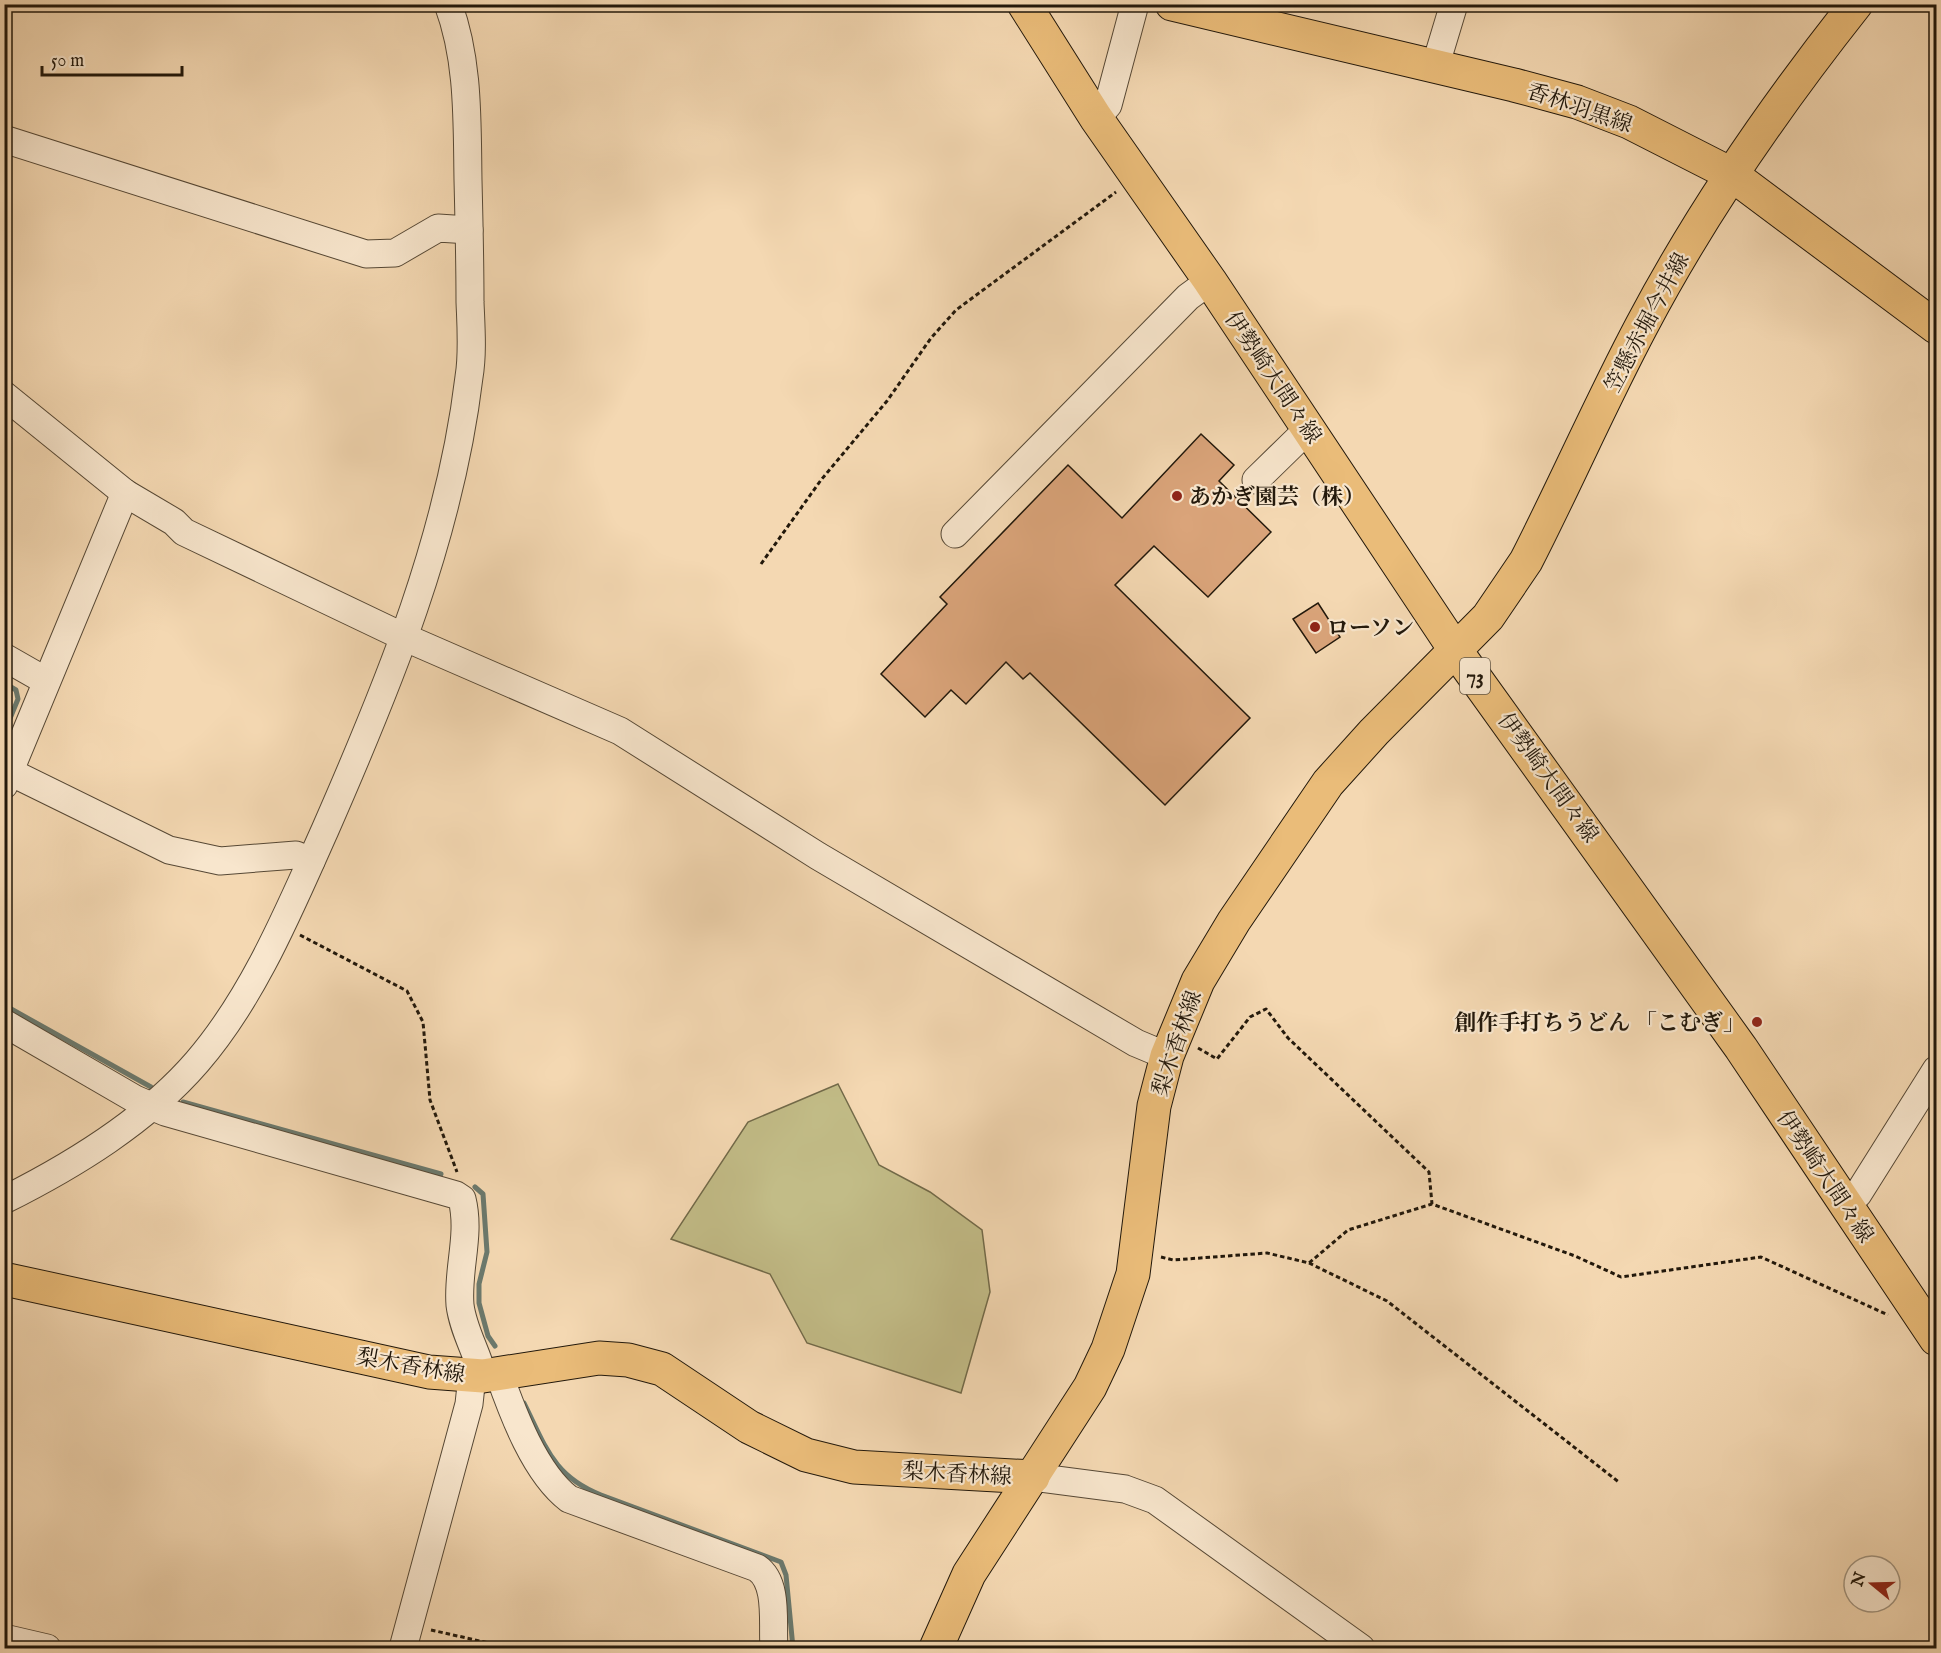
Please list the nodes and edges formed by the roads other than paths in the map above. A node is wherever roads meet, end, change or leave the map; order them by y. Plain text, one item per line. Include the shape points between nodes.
1 (448, 4) edge
2 (1024, 4) edge
3 (1135, 4) edge
4 (1172, 4) edge
5 (1454, 4) edge
6 (1856, 4) edge
7 (1435, 67) junction
8 (1096, 118) junction
9 (4, 139) edge
10 (1731, 174) junction
11 (469, 230) junction
12 (1210, 281) junction
13 (1936, 327) edge
14 (4, 395) edge
15 (1310, 431) junction
16 (1256, 480) dead end
17 (125, 493) junction
18 (955, 534) dead end
19 (406, 638) junction
20 (1456, 651) junction
21 (4, 657) edge
22 (46, 681) junction
23 (7, 778) edge
24 (311, 861) junction
25 (4, 1023) edge
26 (1171, 1045) junction
27 (1936, 1070) edge
28 (153, 1106) junction
29 (4, 1200) edge
30 (1845, 1207) junction
31 (4, 1279) edge
32 (1931, 1331) edge
33 (485, 1375) junction
34 (1033, 1477) junction
35 (406, 1637) edge
36 (4, 1638) edge
37 (46, 1648) edge
38 (774, 1648) edge
39 (936, 1648) edge
40 (1361, 1648) edge

1 - 11 street via 464,72
2 - 8 main road, 伊勢崎大間々線 / 73
3 - 8 street via 1107,109
4 - 7 main road, 香林羽黒線
5 - 7 street
6 - 10 main road, 笠懸赤堀今井線
7 - 10 main road, 香林羽黒線 via 1577,102 1674,143
8 - 12 main road, 伊勢崎大間々線 / 73
9 - 11 street via 366,254 395,253 438,228
10 - 13 main road, 香林羽黒線
10 - 20 main road, 笠懸赤堀今井線 via 1641,326 1526,561 1488,617
11 - 19 street via 469,379 446,498
12 - 15 main road, 伊勢崎大間々線 / 73
12 - 18 street via 1188,297
14 - 17 street
15 - 16 street
15 - 20 main road, 伊勢崎大間々線 / 73
17 - 19 street via 198,540
17 - 22 street
19 - 24 street
19 - 26 street via 621,731 818,856 1136,1043
20 - 26 main road, 梨木香林線 via 1353,754 1305,814 1198,981
20 - 30 main road, 伊勢崎大間々線 / 73 via 1741,1048
21 - 22 street
22 - 23 street
23 - 24 street via 169,850 220,861 296,855
24 - 28 street via 282,926 206,1050
25 - 28 street via 135,1100
26 - 34 main road, 梨木香林線 via 1154,1106 1127,1296 1090,1387
27 - 30 street via 1858,1194
28 - 29 street via 63,1168
28 - 33 street via 462,1199 467,1230 460,1308
30 - 32 main road, 伊勢崎大間々線 / 73
31 - 33 main road, 梨木香林線 via 394,1365
33 - 34 main road, 梨木香林線 via 599,1358 628,1360 662,1370 749,1427 813,1458 854,1467
33 - 35 street via 469,1404
33 - 38 street via 557,1490 583,1505 765,1573
34 - 39 main road via 969,1574
34 - 40 street via 1125,1489 1155,1500
36 - 37 street

